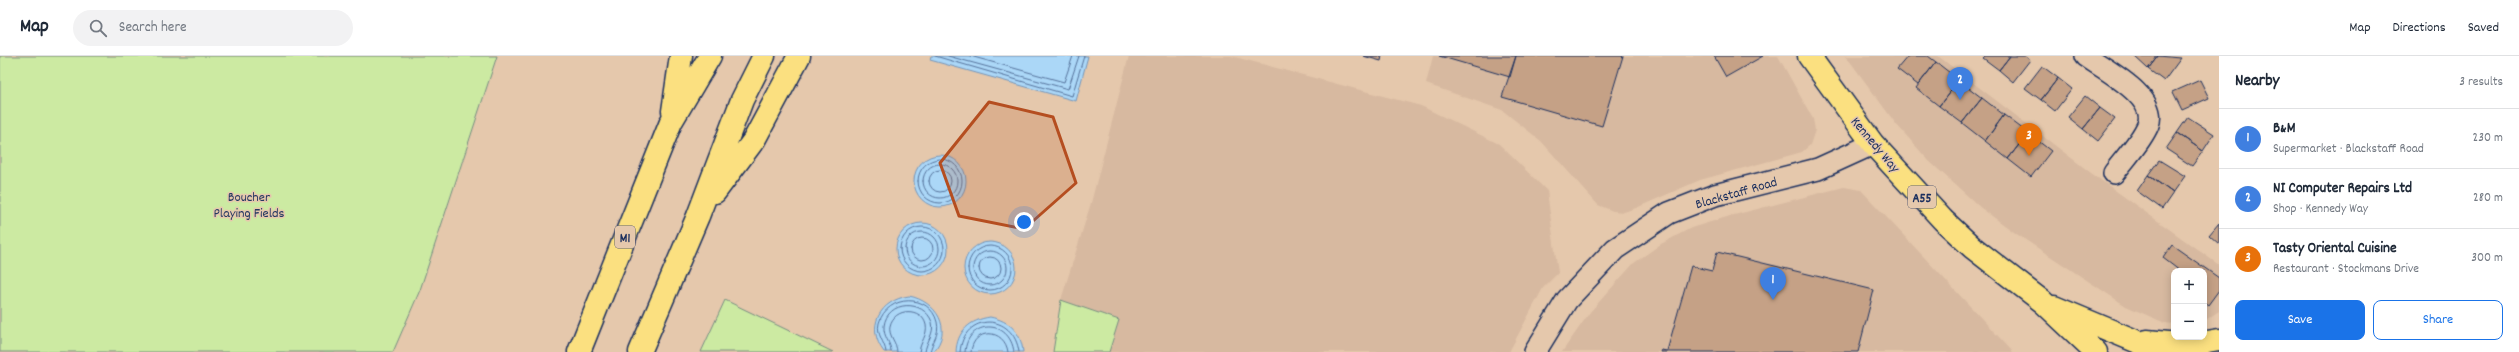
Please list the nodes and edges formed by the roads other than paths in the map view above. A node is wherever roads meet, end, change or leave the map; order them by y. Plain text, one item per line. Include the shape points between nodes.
1 (681, 56) edge
2 (710, 56) edge
3 (764, 56) edge
4 (799, 56) edge
5 (1809, 56) edge
6 (2086, 56) edge
7 (671, 122) junction
8 (1873, 144) junction
9 (2114, 173) dead end
10 (698, 216) junction
11 (2043, 302) junction
12 (2219, 340) edge
13 (2140, 341) junction
14 (580, 352) edge
15 (640, 352) edge
16 (1535, 352) edge
17 (2096, 352) edge
18 (2162, 352) edge

1 - 7 highway, M1
2 - 7 highway, M1
3 - 10 highway via 742,100
4 - 10 highway via 754,140
5 - 8 highway, Kennedy Way / A55
6 - 9 street via 2141,96 2149,108 2149,124
7 - 14 highway, M1
8 - 11 highway, Kennedy Way / A55 via 1943,220 1979,253
8 - 16 street, Blackstaff Road via 1818,169 1715,195 1669,213 1615,249 1566,300
10 - 15 highway
11 - 13 highway, Kennedy Way / A55
11 - 17 highway, Kennedy Way / A55
12 - 13 highway via 2190,345
13 - 18 highway, Kennedy Way / A55

